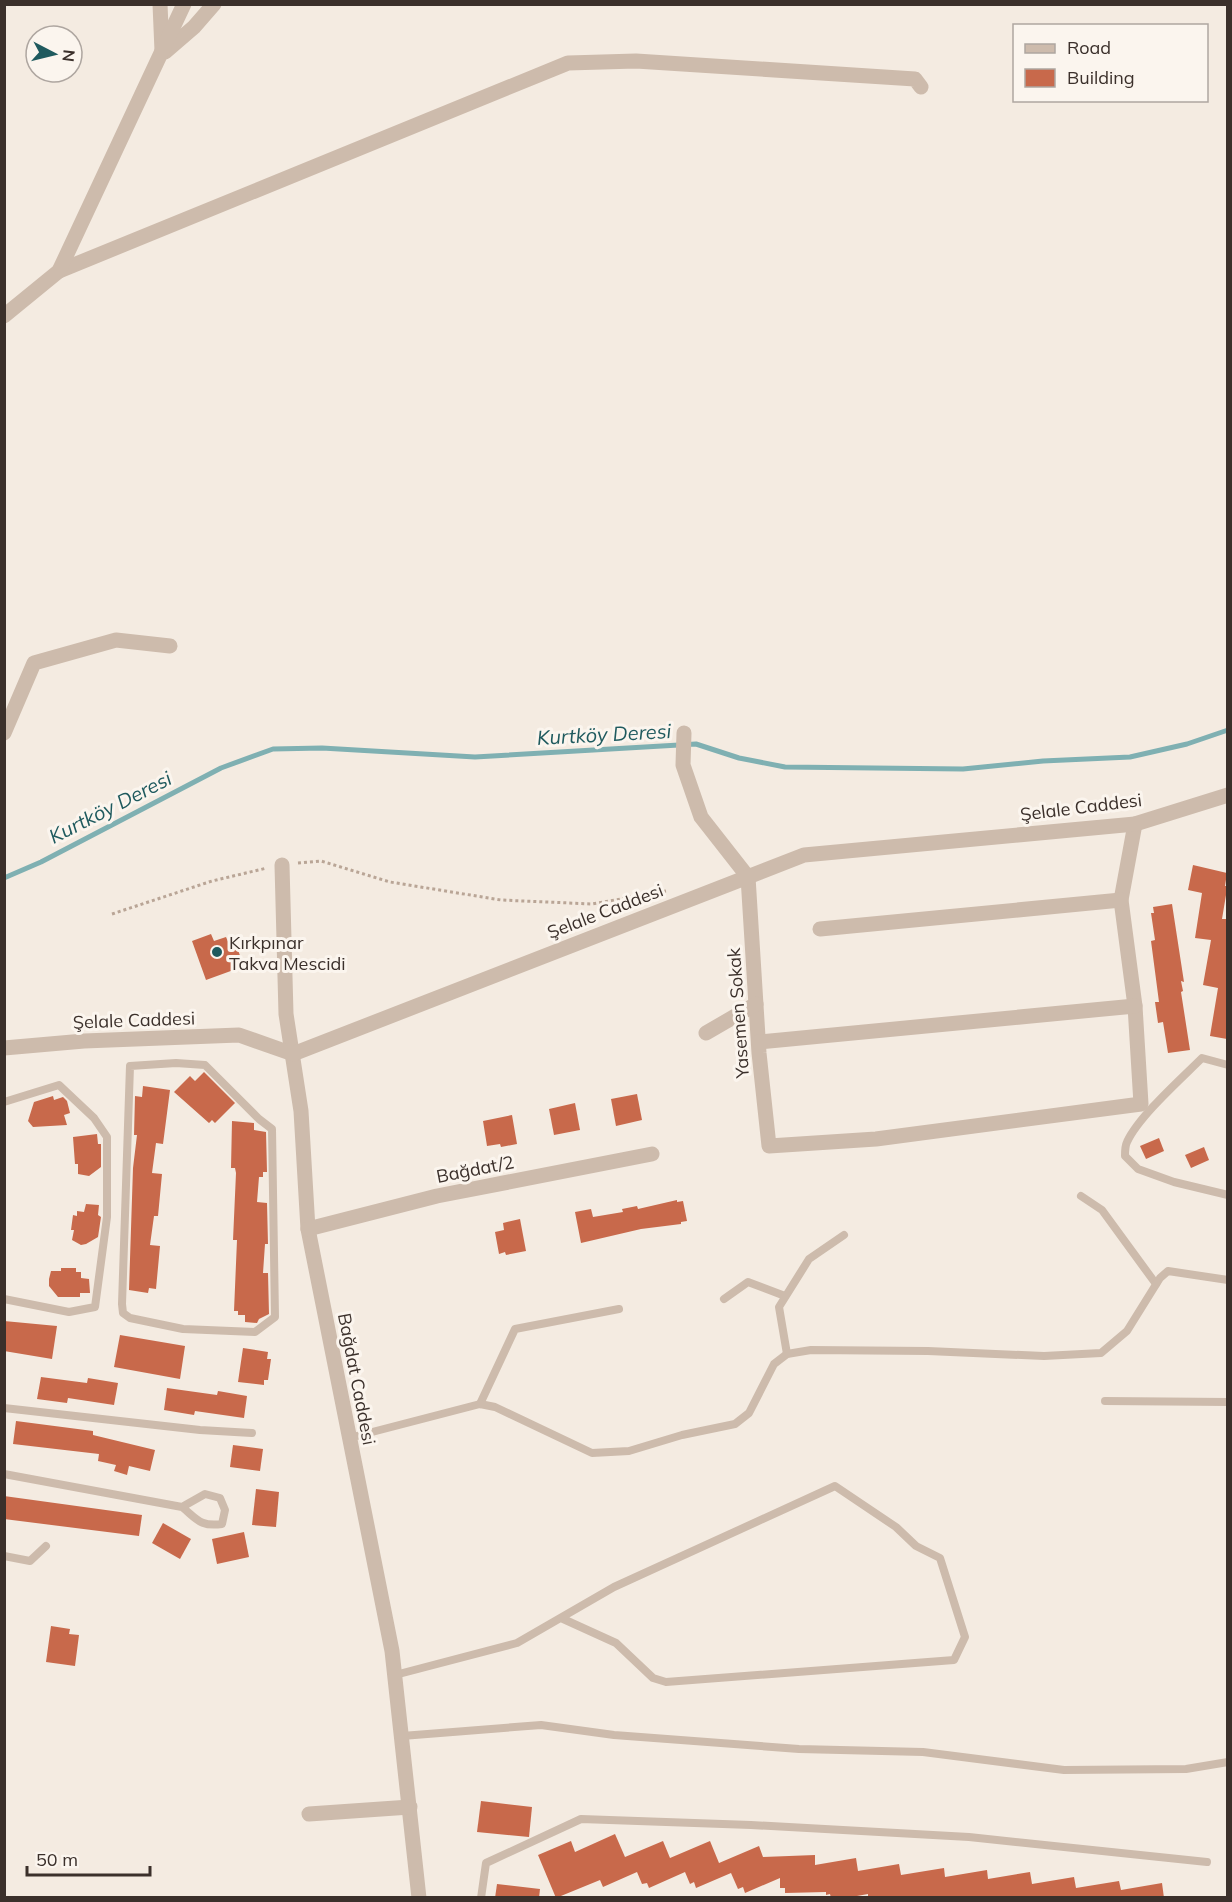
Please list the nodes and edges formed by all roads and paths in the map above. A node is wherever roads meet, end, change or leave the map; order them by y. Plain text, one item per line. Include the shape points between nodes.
1 (160, 4) edge
2 (184, 4) edge
3 (214, 4) edge
4 (162, 54) junction
5 (921, 87) dead end
6 (59, 271) junction
7 (4, 316) edge
8 (170, 646) dead end
9 (4, 733) edge
10 (684, 733) dead end
11 (1227, 795) edge
12 (1135, 824) junction
13 (282, 865) junction
14 (748, 877) junction
15 (670, 890) dead end
16 (1121, 900) junction
17 (112, 914) dead end
18 (820, 929) dead end
19 (756, 1004) junction
20 (1135, 1006) junction
21 (706, 1033) dead end
22 (759, 1042) junction
23 (4, 1048) edge
24 (293, 1054) junction
25 (176, 1063) joint
26 (1227, 1065) edge
27 (4, 1102) edge
28 (652, 1154) dead end
29 (1227, 1195) edge
30 (1081, 1196) dead end
31 (308, 1229) junction
32 (844, 1235) dead end
33 (1227, 1280) edge
34 (1156, 1284) junction
35 (785, 1296) junction
36 (4, 1299) edge
37 (724, 1299) dead end
38 (619, 1310) dead end
39 (787, 1354) junction
40 (1105, 1401) dead end
41 (1227, 1401) edge
42 (480, 1404) junction
43 (4, 1408) edge
44 (252, 1433) dead end
45 (349, 1438) junction
46 (4, 1474) edge
47 (182, 1507) junction
48 (46, 1546) dead end
49 (4, 1556) edge
50 (561, 1618) junction
51 (395, 1675) junction
52 (402, 1736) junction
53 (1227, 1762) edge
54 (410, 1807) junction
55 (309, 1814) dead end
56 (1207, 1862) dead end
57 (419, 1898) edge
58 (481, 1898) edge

1 - 4 street
2 - 4 street
3 - 4 street
4 - 6 street
5 - 6 street via 915,79 636,61 568,63
6 - 7 street
8 - 9 street via 116,640 34,663
10 - 14 street via 682,765 701,817
11 - 12 street, Şelale Caddesi
12 - 14 street, Şelale Caddesi via 804,855
12 - 16 street
13 - 15 path via 321,861 390,882 501,900 592,904
13 - 17 path via 212,881
13 - 24 street, Bağdat Caddesi via 286,1014
14 - 19 street, Yasemen Sokak
14 - 24 street, Şelale Caddesi
16 - 18 street
16 - 20 street
19 - 21 street
19 - 22 street, Yasemen Sokak
20 - 22 street
20 - 22 street, Yasemen Sokak via 1141,1104 876,1139 769,1146
23 - 24 street, Şelale Caddesi via 239,1035
24 - 31 street, Bağdat Caddesi via 301,1111
25 - 25 lane via 205,1065 272,1129 275,1317 255,1332 183,1329 123,1314 130,1066
26 - 29 lane via 1202,1058 1136,1130 1126,1143 1125,1156 1138,1169
27 - 36 lane via 59,1085 94,1118 107,1137 107,1217 95,1307 69,1312
28 - 31 street, Bağdat/2 via 437,1196
30 - 34 lane via 1102,1210
31 - 45 street, Bağdat Caddesi
32 - 35 lane via 809,1259
33 - 34 lane via 1168,1271
34 - 39 lane via 1127,1331 1101,1353 1044,1356 811,1350
35 - 37 lane via 747,1282
35 - 39 lane via 779,1307
38 - 42 lane via 515,1329
39 - 42 lane via 774,1364 749,1413 735,1424 629,1451 592,1454 495,1407
40 - 41 lane
42 - 45 lane
43 - 44 lane
45 - 51 street, Bağdat Caddesi
46 - 47 lane
47 - 47 lane via 205,1494 220,1498 225,1510 222,1524 201,1524
48 - 49 lane via 30,1561
50 - 50 lane via 614,1587 835,1486 896,1527 916,1546 940,1558 965,1637 954,1660 666,1682 653,1678 616,1644
50 - 51 lane via 517,1643
51 - 52 street, Bağdat Caddesi
52 - 53 lane via 541,1725 614,1735 799,1749 923,1752 1064,1770 1186,1769
52 - 54 street, Bağdat Caddesi
54 - 55 street
54 - 57 street, Bağdat Caddesi
56 - 58 lane via 969,1837 581,1819 486,1863

